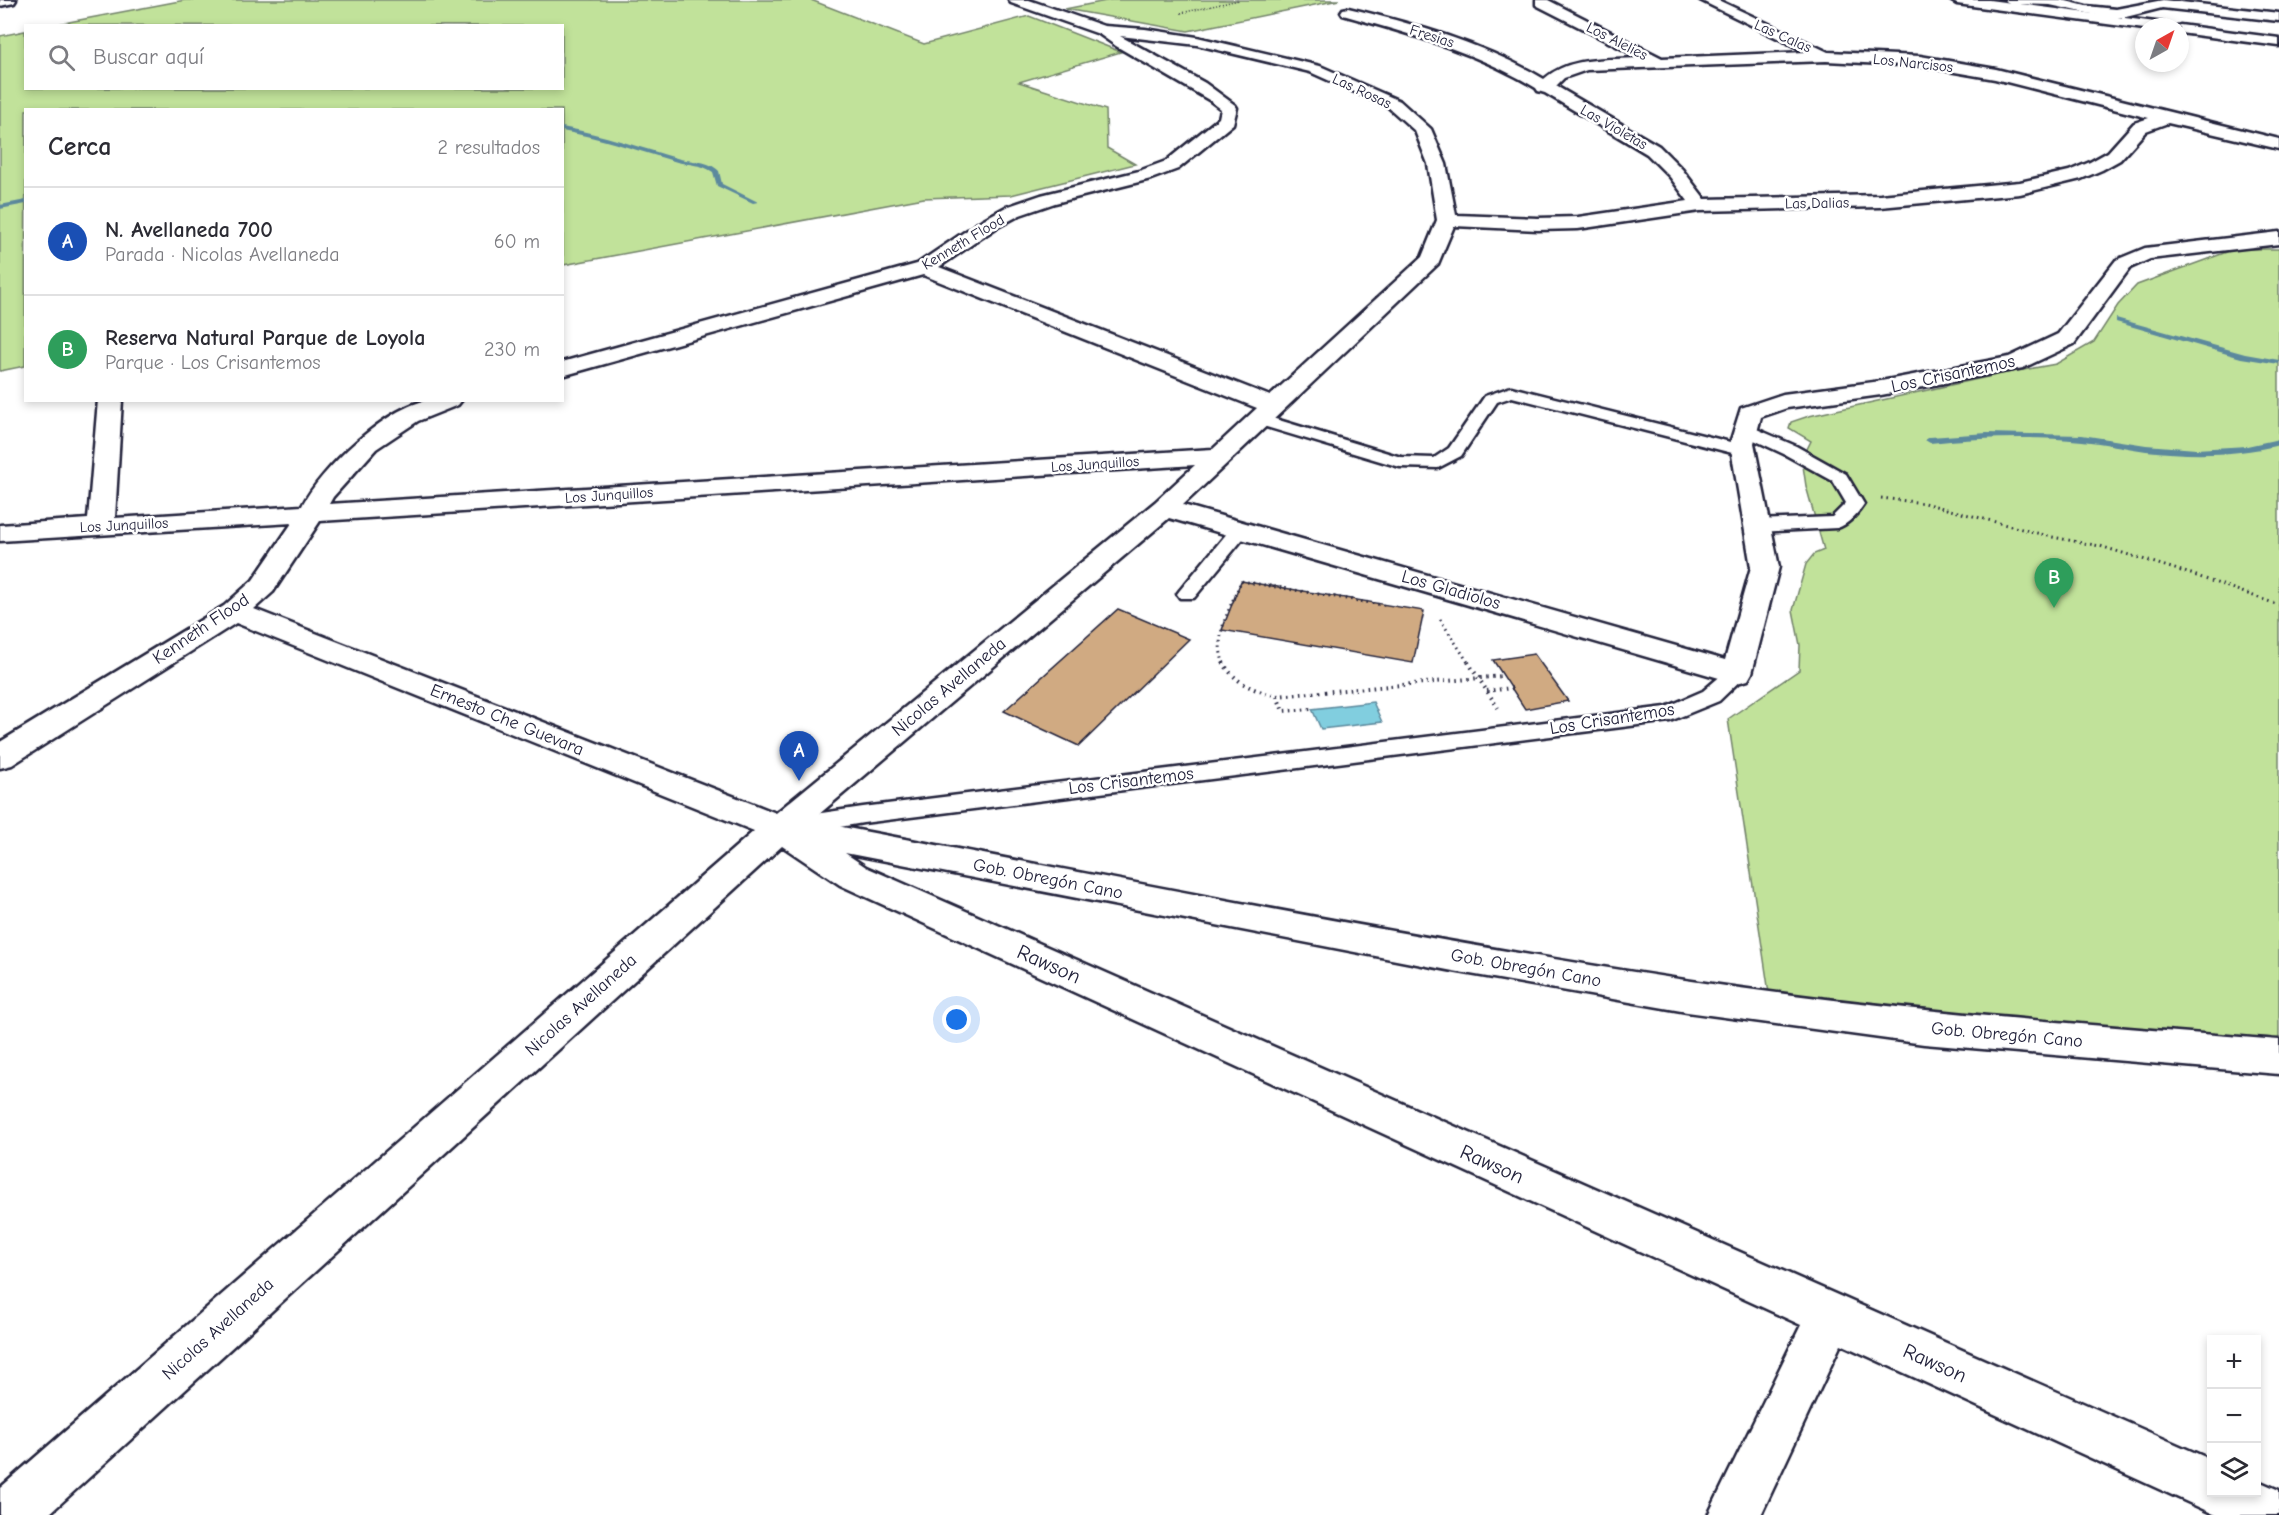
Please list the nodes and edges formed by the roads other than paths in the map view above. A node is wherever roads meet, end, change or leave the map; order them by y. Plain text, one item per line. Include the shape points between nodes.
1 (9, 0) edge
2 (1016, 0) edge
3 (1707, 0) edge
4 (1957, 0) edge
5 (2010, 0) edge
6 (2049, 0) edge
7 (0, 2) edge
8 (1541, 2) dead end
9 (1348, 12) dead end
10 (2279, 17) edge
11 (2135, 23) edge
12 (1102, 30) junction
13 (2189, 30) edge
14 (2279, 42) edge
15 (1826, 56) junction
16 (1662, 63) junction
17 (1585, 65) junction
18 (1513, 67) junction
19 (1545, 88) junction
20 (2166, 118) junction
21 (2279, 144) edge
22 (1700, 205) junction
23 (1447, 220) junction
24 (2279, 238) edge
25 (924, 268) junction
26 (564, 368) edge
27 (110, 402) edge
28 (445, 402) edge
29 (1266, 413) junction
30 (1745, 440) junction
31 (1219, 456) junction
32 (1164, 508) junction
33 (311, 514) junction
34 (101, 526) junction
35 (1758, 526) junction
36 (1240, 530) junction
37 (0, 533) edge
38 (1187, 594) dead end
39 (234, 612) junction
40 (1737, 673) junction
41 (0, 757) edge
42 (780, 828) junction
43 (2279, 1057) edge
44 (1830, 1316) junction
45 (2207, 1485) edge
46 (2235, 1497) edge
47 (9, 1515) edge
48 (1734, 1515) edge
49 (2274, 1515) edge

1 - 7 street
2 - 12 street, Las Rosas
3 - 15 street, Las Calas
4 - 11 street
5 - 6 street
6 - 10 street via 2102,12 2128,13 2150,4 2162,4
8 - 16 street, Los Alelies
9 - 18 street, Fresias via 1423,33
12 - 23 street, Las Rosas via 1166,36 1258,54 1315,69 1394,104 1423,129 1437,164
12 - 25 street, Kenneth Flood via 1210,92 1229,108 1227,120 1172,165 1014,211
13 - 14 street
15 - 16 street, Los Narcisos
15 - 20 street, Los Narcisos via 1920,61 1996,74
16 - 17 street, Los Narcisos
17 - 18 street
17 - 19 street, Los Narcisos via 1558,75
18 - 19 street, Las Violetas
19 - 22 street, Las Violetas via 1653,150
20 - 21 street, Los Narcisos
20 - 22 street, Las Dalias via 2140,127 2114,156 2096,166 2030,186 1880,201
22 - 23 street, Las Dalias via 1578,223
23 - 29 street via 1431,260
24 - 30 street, Los Crisantemos via 2145,254 2123,264 2066,339 2015,363 1881,388 1783,401 1750,413
25 - 26 street, Kenneth Flood
25 - 29 street
27 - 34 street
28 - 33 street, Kenneth Flood via 409,416 367,444 321,494
29 - 30 lane via 1400,462 1438,464 1455,452 1491,399 1511,392
29 - 31 street
30 - 35 street
30 - 35 lane via 1790,450 1840,478 1855,504 1837,522
31 - 32 street
31 - 33 street, Los Junquillos
32 - 36 street, Los Gladiolos
32 - 42 street, Nicolas Avellaneda
33 - 34 street, Los Junquillos
33 - 39 street, Kenneth Flood via 263,586
34 - 37 street, Los Junquillos
35 - 40 street via 1765,567
36 - 38 lane
36 - 40 street, Los Gladiolos
39 - 41 street, Kenneth Flood
39 - 42 street, Ernesto Che Guevara
40 - 42 lane, Los Crisantemos via 1711,696 1670,714
42 - 43 street, Gob. Obregón Cano via 1687,996 1924,1028
42 - 44 street, Rawson via 853,876
42 - 47 street, Nicolas Avellaneda
44 - 45 street, Rawson
44 - 48 street
46 - 49 street

